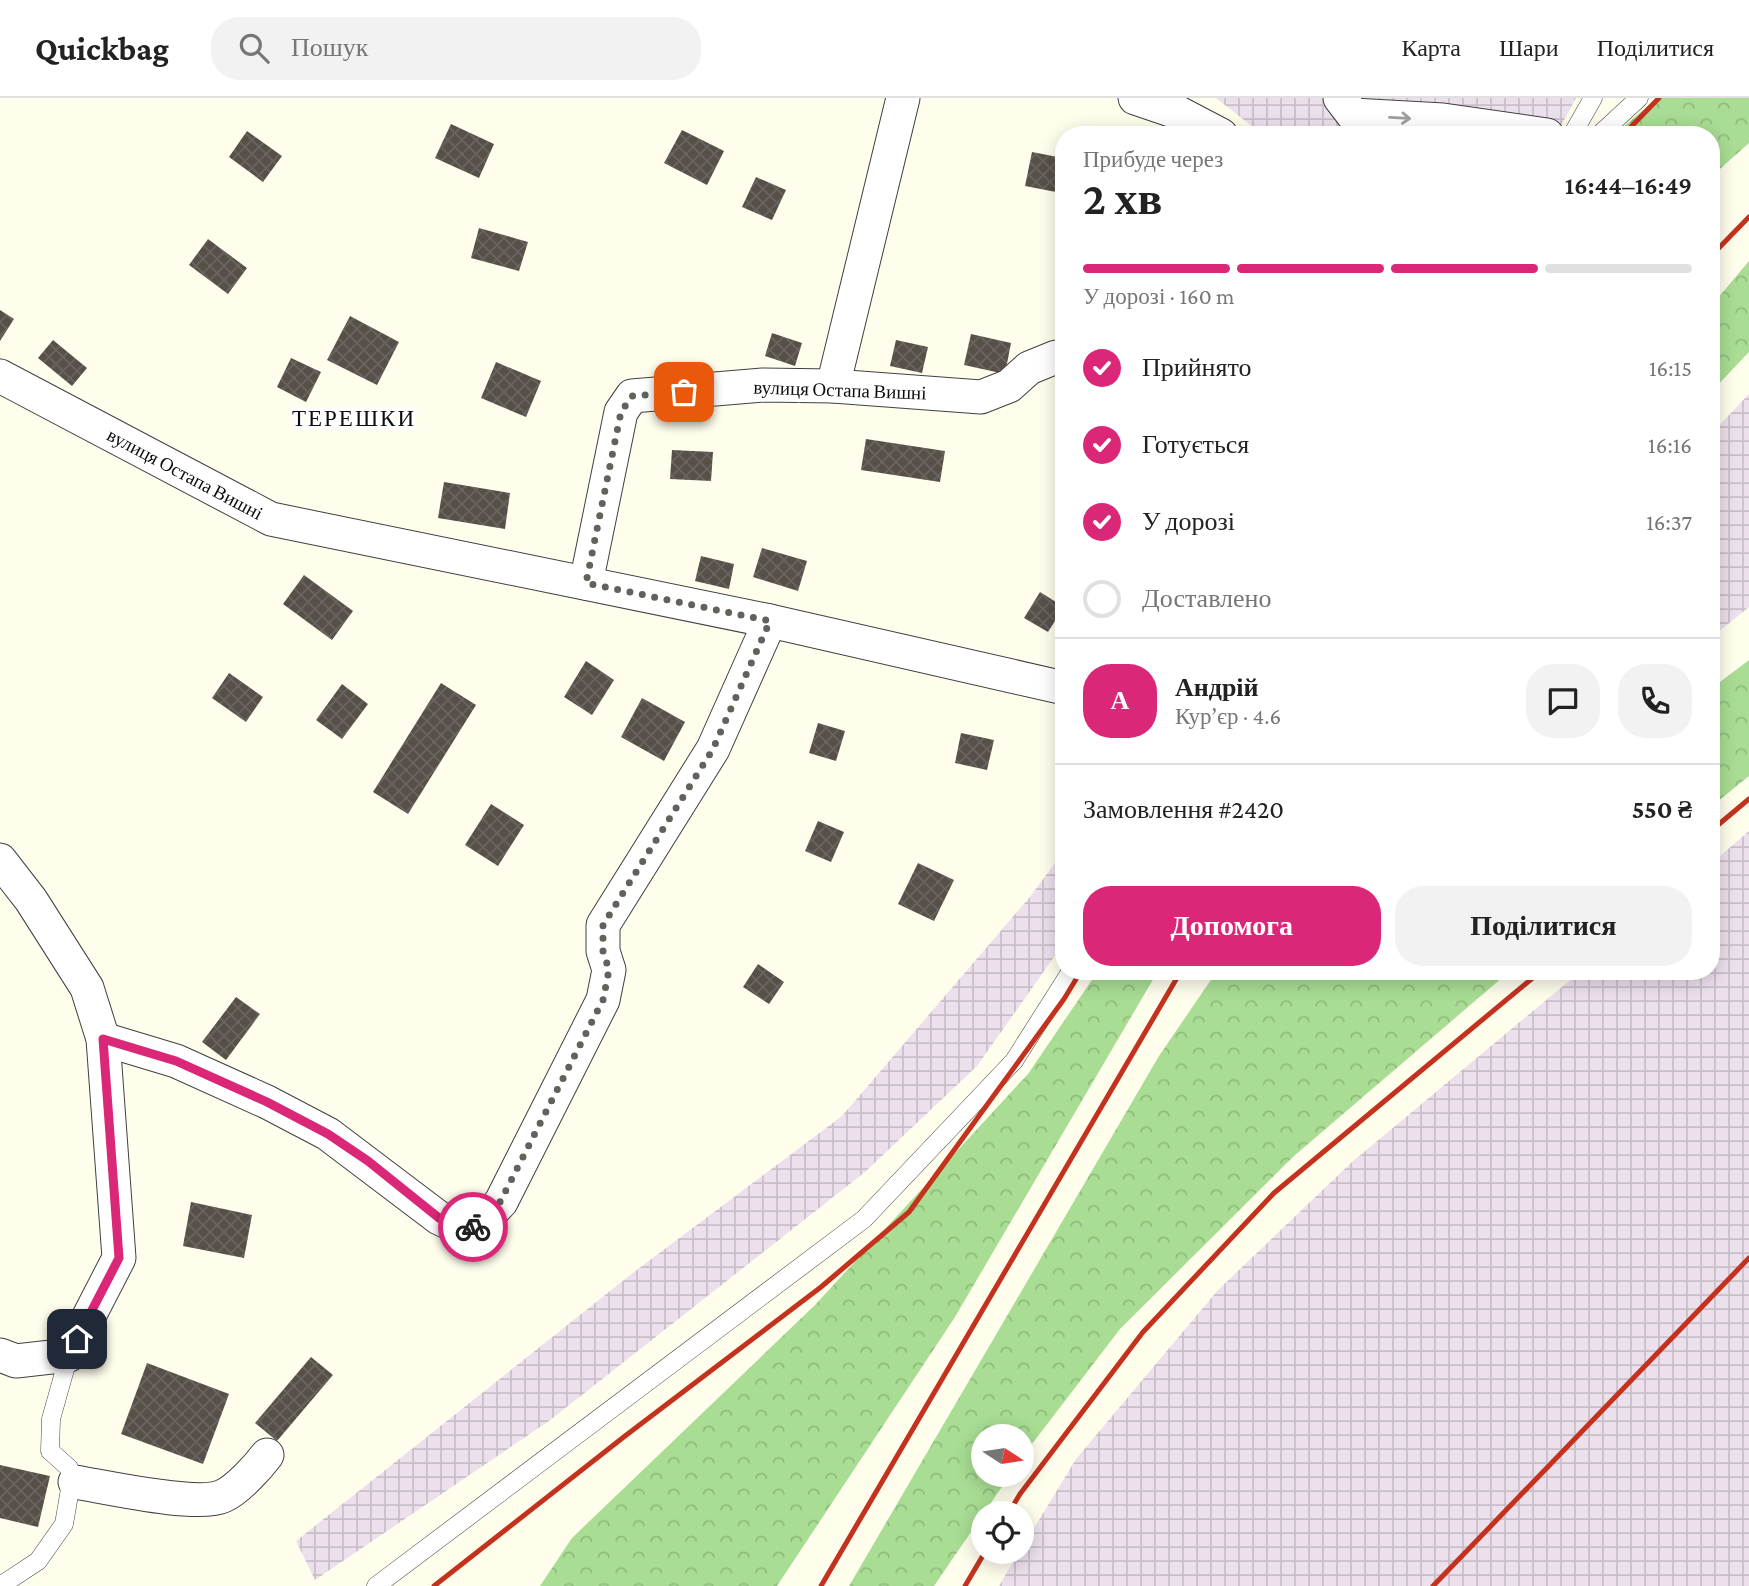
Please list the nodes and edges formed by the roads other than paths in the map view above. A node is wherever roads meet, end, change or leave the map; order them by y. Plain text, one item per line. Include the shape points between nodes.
1 (902, 98) edge
2 (1135, 98) edge
3 (1340, 98) edge
4 (1592, 98) edge
5 (1639, 98) edge
6 (1204, 126) edge
7 (1485, 126) edge
8 (1577, 126) edge
9 (1609, 126) edge
10 (1055, 357) edge
11 (0, 376) edge
12 (833, 386) junction
13 (586, 583) junction
14 (770, 621) junction
15 (1055, 686) edge
16 (0, 860) edge
17 (1065, 980) edge
18 (103, 1039) junction
19 (0, 1355) edge
20 (69, 1355) junction
21 (267, 1455) dead end
22 (75, 1482) junction
23 (0, 1586) edge
24 (376, 1586) edge

1 - 12 street
2 - 6 street
3 -> 7 street via 1353,115
4 - 8 lane
5 - 9 lane
10 - 12 street, вулиця Остапа Вишні via 1029,368 1009,386 981,397
11 - 13 street, вулиця Остапа Вишні via 271,519
12 - 13 street, вулиця Остапа Вишні via 763,385 632,396 621,412
13 - 14 street, вулиця Остапа Вишні
14 - 15 street, вулиця Остапа Вишні
14 - 18 street via 713,749 603,925 609,970 603,1000 500,1202 478,1226 460,1228 439,1218 328,1134 267,1102 176,1061
16 - 18 street via 32,900 87,988
17 - 24 lane via 1014,1061 864,1219
18 - 20 street via 119,1258
19 - 20 street via 16,1360
20 - 22 lane via 51,1419 50,1451 69,1468
21 - 22 street via 223,1496 205,1500
22 - 23 lane via 64,1524 38,1561

